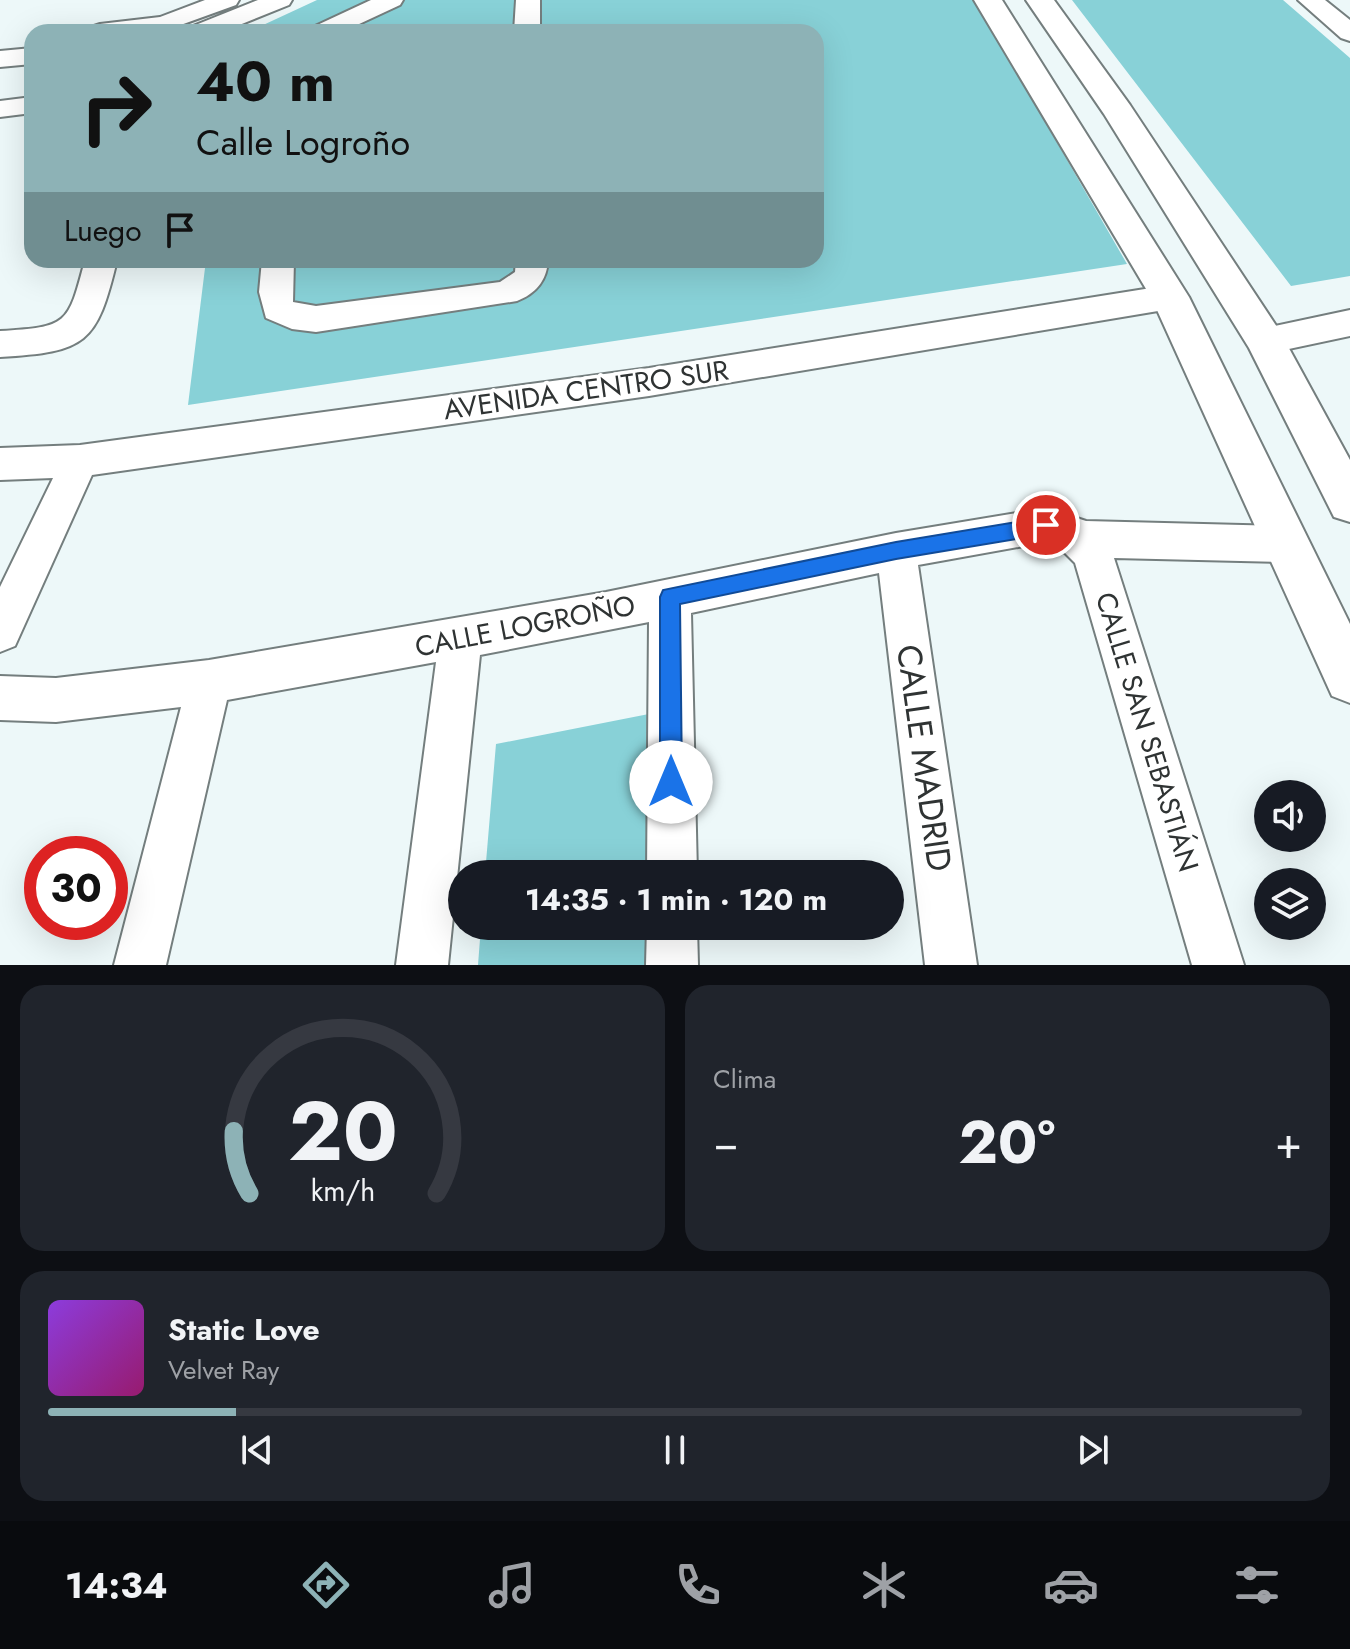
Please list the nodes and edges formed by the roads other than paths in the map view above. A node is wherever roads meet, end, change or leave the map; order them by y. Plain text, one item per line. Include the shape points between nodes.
1 (227, 0) edge
2 (280, 0) edge
3 (391, 0) edge
4 (528, 0) edge
5 (988, 0) edge
6 (1040, 0) edge
7 (1315, 0) edge
8 (164, 24) edge
9 (219, 24) edge
10 (339, 24) edge
11 (526, 24) edge
12 (1350, 33) edge
13 (24, 40) edge
14 (0, 41) edge
15 (24, 57) edge
16 (0, 59) edge
17 (24, 106) edge
18 (0, 109) edge
19 (99, 268) edge
20 (277, 268) edge
21 (530, 268) edge
22 (1170, 297) junction
23 (1350, 323) edge
24 (1265, 341) junction
25 (0, 344) edge
26 (80, 461) junction
27 (0, 464) edge
28 (1350, 503) edge
29 (1064, 532) junction
30 (1287, 544) junction
31 (896, 551) junction
32 (670, 597) junction
33 (0, 632) edge
34 (460, 639) junction
35 (1350, 678) edge
36 (209, 682) junction
37 (0, 698) edge
38 (672, 860) edge
39 (672, 940) edge
40 (140, 965) edge
41 (422, 965) edge
42 (672, 965) edge
43 (951, 965) edge
44 (1218, 965) edge

1 - 8 street
2 - 9 street
3 - 10 street
4 - 11 street
5 - 22 main road
6 - 24 main road via 1119,112
7 - 12 street
13 - 14 street
15 - 16 street
17 - 18 street
19 - 25 street via 89,312 76,329 46,342
20 - 21 street via 278,309 292,317 316,319 505,293 519,288
22 - 26 street, AVENIDA CENTRO SUR via 649,382
22 - 30 main road
23 - 24 street
24 - 28 main road
26 - 27 street, AVENIDA CENTRO SUR
26 - 33 street
29 - 30 street, CALLE LOGROÑO
29 - 31 street, CALLE LOGROÑO
29 - 44 street, CALLE SAN SEBASTIÁN via 1093,556
30 - 35 main road
31 - 32 street, CALLE LOGROÑO
31 - 43 street, CALLE MADRID
32 - 34 street, CALLE LOGROÑO
32 - 38 street
34 - 36 street, CALLE LOGROÑO
34 - 41 street
36 - 37 street, CALLE LOGROÑO via 56,700
36 - 40 street
39 - 42 street

